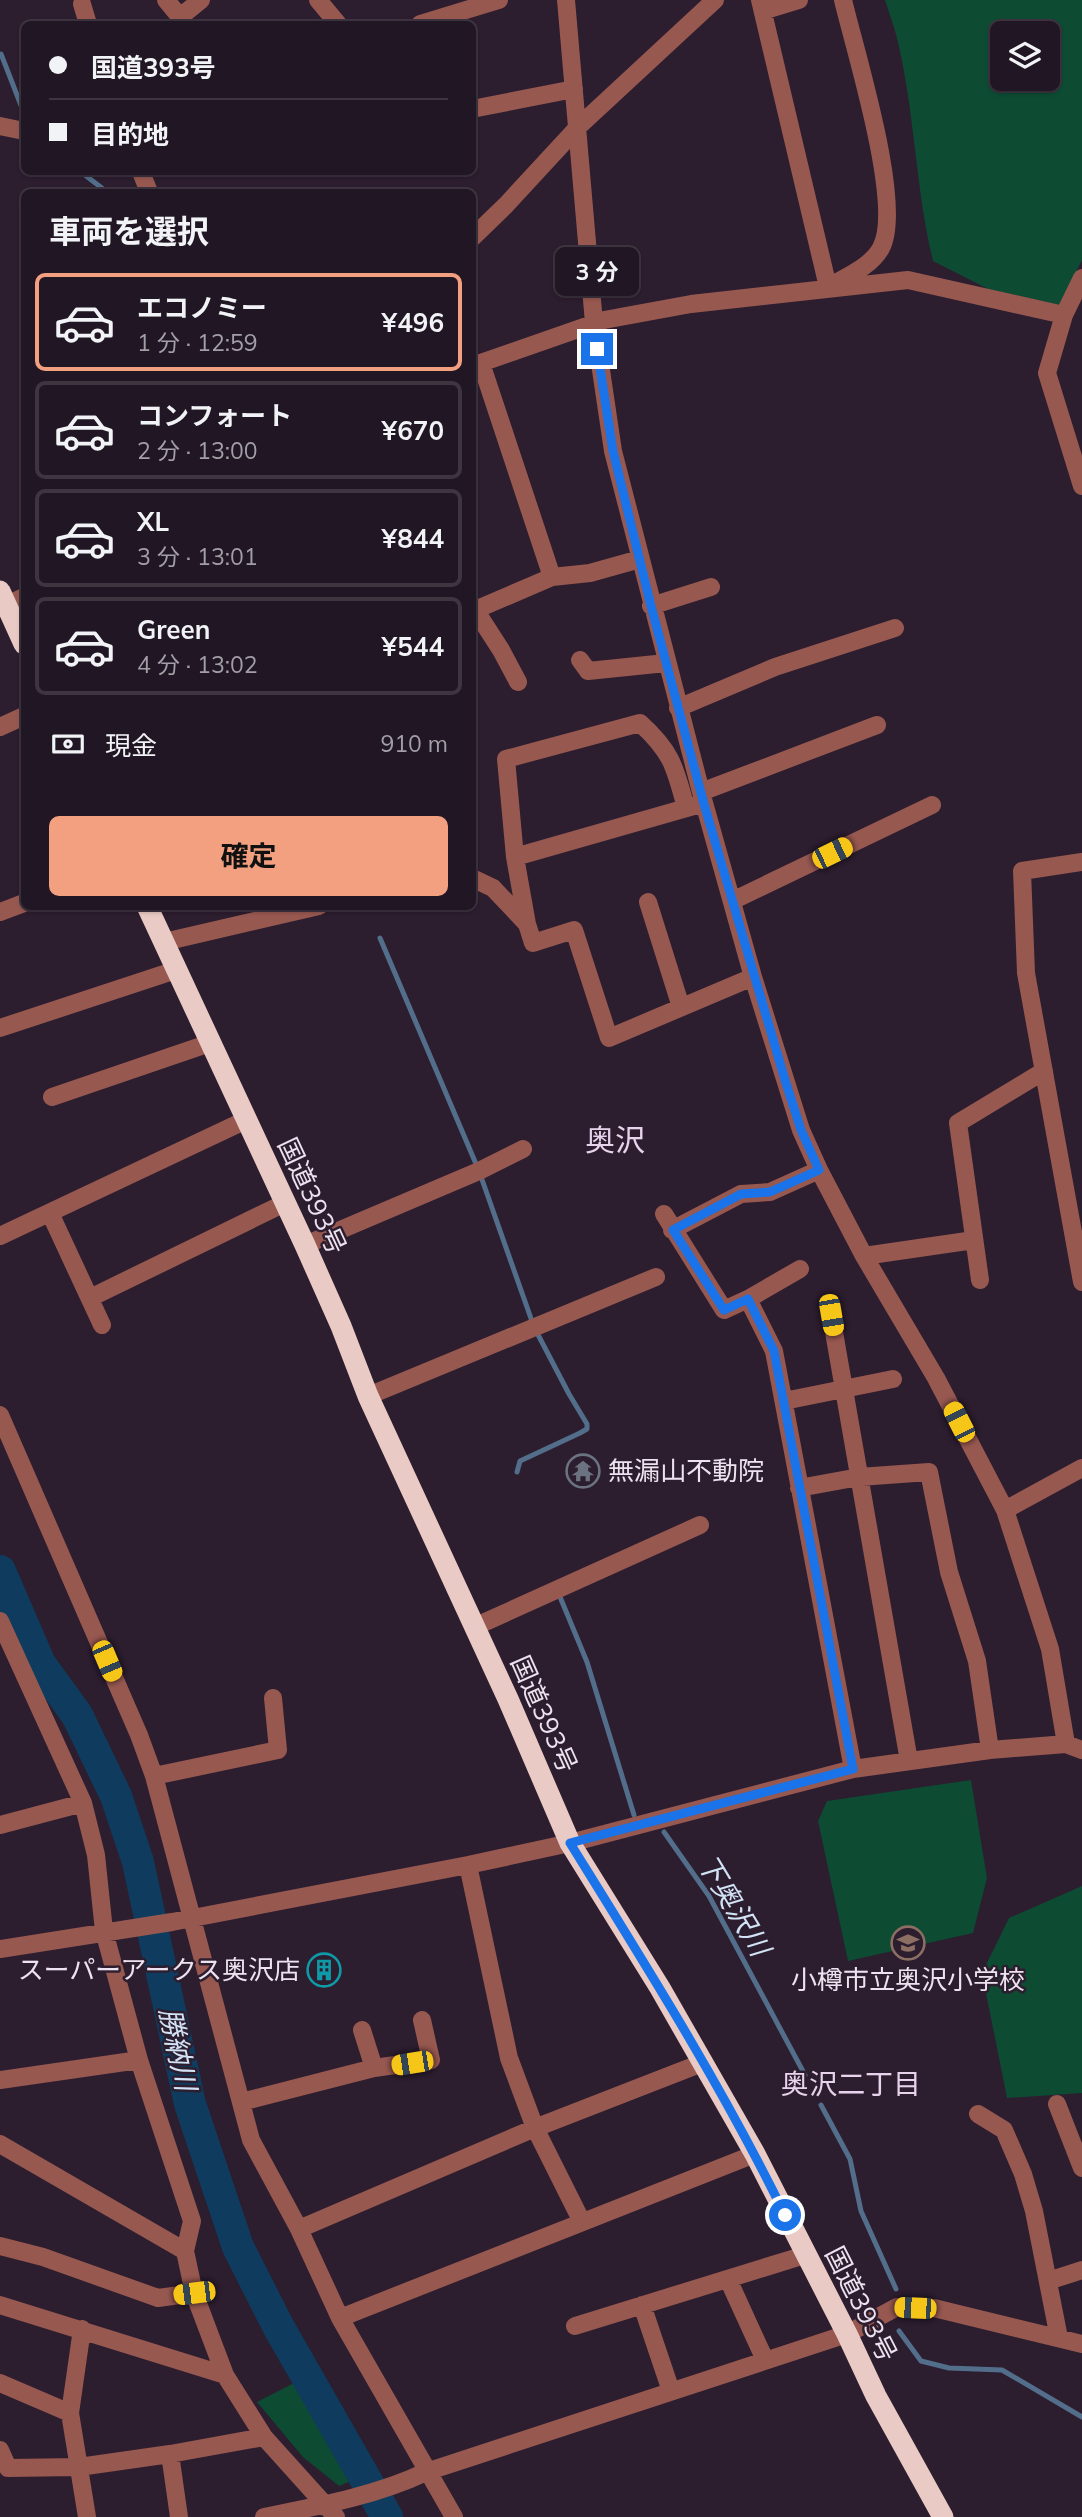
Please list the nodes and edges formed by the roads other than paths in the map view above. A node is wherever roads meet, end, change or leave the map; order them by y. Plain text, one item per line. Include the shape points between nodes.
1 (166, 0) edge
2 (201, 0) edge
3 (318, 0) edge
4 (499, 0) edge
5 (566, 0) edge
6 (715, 0) edge
7 (799, 0) edge
8 (843, 0) edge
9 (82, 4) dead end
10 (762, 6) edge
11 (87, 21) edge
12 (336, 21) edge
13 (430, 21) edge
14 (574, 89) junction
15 (476, 108) edge
16 (0, 126) edge
17 (578, 127) junction
18 (21, 130) edge
19 (476, 234) edge
20 (1082, 278) edge
21 (828, 288) junction
22 (1064, 315) junction
23 (594, 323) junction
24 (477, 364) edge
25 (1082, 486) edge
26 (640, 559) junction
27 (552, 577) junction
28 (711, 587) dead end
29 (651, 606) junction
30 (476, 607) edge
31 (9, 609) edge
32 (476, 611) edge
33 (895, 628) dead end
34 (21, 637) edge
35 (580, 660) dead end
36 (666, 663) junction
37 (518, 682) dead end
38 (678, 708) junction
39 (21, 717) edge
40 (877, 725) dead end
41 (0, 727) edge
42 (697, 801) junction
43 (932, 805) dead end
44 (515, 857) junction
45 (1082, 862) edge
46 (476, 879) edge
47 (732, 901) junction
48 (648, 902) dead end
49 (21, 904) edge
50 (148, 910) edge
51 (302, 910) edge
52 (0, 912) edge
53 (527, 924) junction
54 (164, 942) junction
55 (176, 970) junction
56 (754, 977) junction
57 (681, 1007) junction
58 (0, 1028) edge
59 (210, 1043) junction
60 (1044, 1071) junction
61 (51, 1097) dead end
62 (246, 1120) junction
63 (523, 1149) dead end
64 (819, 1170) junction
65 (285, 1203) junction
66 (50, 1213) junction
67 (0, 1236) edge
68 (974, 1240) junction
69 (305, 1245) junction
70 (864, 1256) junction
71 (800, 1269) dead end
72 (656, 1277) dead end
73 (980, 1280) dead end
74 (1082, 1282) edge
75 (90, 1298) junction
76 (748, 1299) junction
77 (831, 1315) dead end
78 (102, 1325) dead end
79 (893, 1379) dead end
80 (844, 1388) junction
81 (368, 1396) junction
82 (784, 1401) junction
83 (0, 1415) edge
84 (1082, 1468) edge
85 (859, 1477) junction
86 (799, 1488) junction
87 (1005, 1510) junction
88 (700, 1525) dead end
89 (0, 1621) edge
90 (474, 1627) junction
91 (273, 1698) dead end
92 (1074, 1747) edge
93 (990, 1750) junction
94 (909, 1761) junction
95 (853, 1769) junction
96 (154, 1776) junction
97 (83, 1803) junction
98 (0, 1825) edge
99 (570, 1843) junction
100 (468, 1864) junction
101 (193, 1917) junction
102 (108, 1931) junction
103 (0, 1949) edge
104 (422, 2020) dead end
105 (362, 2030) dead end
106 (139, 2060) junction
107 (702, 2063) junction
108 (374, 2068) junction
109 (0, 2080) edge
110 (241, 2102) junction
111 (1057, 2104) dead end
112 (978, 2115) dead end
113 (535, 2128) junction
114 (0, 2144) edge
115 (755, 2154) junction
116 (1082, 2168) edge
117 (582, 2222) junction
118 (299, 2229) junction
119 (0, 2246) edge
120 (185, 2251) junction
121 (805, 2255) junction
122 (1082, 2270) edge
123 (728, 2279) junction
124 (1048, 2281) junction
125 (194, 2293) junction
126 (0, 2305) edge
127 (642, 2305) junction
128 (340, 2318) junction
129 (575, 2326) dead end
130 (82, 2329) junction
131 (847, 2334) junction
132 (1059, 2338) junction
133 (1082, 2344) edge
134 (765, 2360) junction
135 (225, 2375) junction
136 (0, 2383) edge
137 (671, 2391) junction
138 (70, 2413) junction
139 (264, 2437) junction
140 (0, 2450) edge
141 (170, 2454) junction
142 (79, 2466) junction
143 (426, 2472) junction
144 (335, 2508) edge
145 (87, 2517) edge
146 (179, 2517) edge
147 (264, 2517) edge
148 (454, 2517) edge
149 (943, 2517) edge

1 - 2 street via 180,16
3 - 12 street
4 - 13 street
5 - 14 street
6 - 17 street
7 - 10 street
8 - 21 street via 883,162 889,225 881,249 859,271
9 - 11 street
10 - 21 street
14 - 15 street
14 - 17 street
16 - 18 street
17 - 19 street
17 - 23 street
20 - 22 street
21 - 22 street via 908,280
21 - 23 street via 691,304
22 - 25 street via 1047,373
23 - 24 street
23 - 26 street via 613,451
24 - 27 street
26 - 27 street via 590,573
26 - 29 street
27 - 30 street
28 - 29 street
29 - 36 street
31 - 34 highway
32 - 37 street
33 - 38 street via 775,667
35 - 36 street via 588,671
36 - 38 street
38 - 42 street
39 - 41 street
40 - 42 street
42 - 44 street
42 - 44 street via 673,760 640,723 506,759
42 - 47 street
43 - 47 street
44 - 53 street
45 - 60 street via 1022,871 1026,973
46 - 53 street via 493,888
47 - 56 street
48 - 57 street
49 - 52 street
50 - 54 highway, 国道393号
51 - 54 street
53 - 57 street via 533,943 574,930 609,1038
54 - 55 highway, 国道393号
55 - 58 street
55 - 59 highway, 国道393号
56 - 57 street
56 - 64 street via 801,1130
59 - 61 street
59 - 62 highway, 国道393号
60 - 68 street via 958,1122
60 - 74 street
62 - 65 highway, 国道393号
62 - 66 street
63 - 69 street
64 - 70 street
64 - 76 street via 770,1192 741,1194 668,1222 724,1310
65 - 69 highway, 国道393号
65 - 75 street
66 - 67 street
66 - 75 street
68 - 70 street
68 - 73 street
69 - 81 highway, 国道393号
70 - 87 street via 936,1378
71 - 76 street
72 - 81 street
75 - 78 street
76 - 82 street via 774,1351
77 - 80 street
79 - 80 street
80 - 82 street
80 - 85 street
81 - 90 highway, 国道393号
82 - 86 street
83 - 96 street
84 - 87 street
85 - 86 street
85 - 93 street via 929,1472 949,1572 977,1661
85 - 94 street
86 - 95 street
87 - 92 street via 1050,1649
88 - 90 street
89 - 97 street
90 - 99 highway, 国道393号
91 - 96 street via 278,1750
92 - 93 street
93 - 94 street
94 - 95 street
95 - 99 street
96 - 101 street
97 - 98 street
97 - 102 street
99 - 100 street
99 - 107 highway, 国道393号
100 - 101 street
100 - 113 street via 509,2058
101 - 102 street
101 - 110 street
102 - 103 street
102 - 106 street
104 - 108 street via 431,2060
105 - 108 street
106 - 109 street
106 - 120 street via 192,2221
107 - 113 street
107 - 115 highway, 国道393号
108 - 110 street
110 - 118 street via 251,2140
111 - 116 street
112 - 124 street via 1004,2130 1023,2174
113 - 117 street
113 - 118 street
114 - 120 street
115 - 117 street
115 - 121 highway, 国道393号
117 - 128 street
118 - 128 street
119 - 125 street via 159,2298
120 - 125 street
121 - 123 street
121 - 131 highway, 国道393号
122 - 124 street
123 - 127 street
123 - 134 street
124 - 132 street
125 - 135 street
126 - 130 street
127 - 129 street
127 - 137 street
128 - 143 street
130 - 135 street
130 - 138 street
131 - 132 street via 897,2307 934,2308
131 - 134 street
131 - 149 highway, 国道393号
132 - 133 street
134 - 137 street
135 - 139 street
136 - 138 street
137 - 143 street
138 - 142 street
139 - 141 street
139 - 144 street
140 - 142 street via 8,2468
141 - 142 street
141 - 146 street
142 - 145 street
143 - 144 street
143 - 148 street
144 - 147 street

